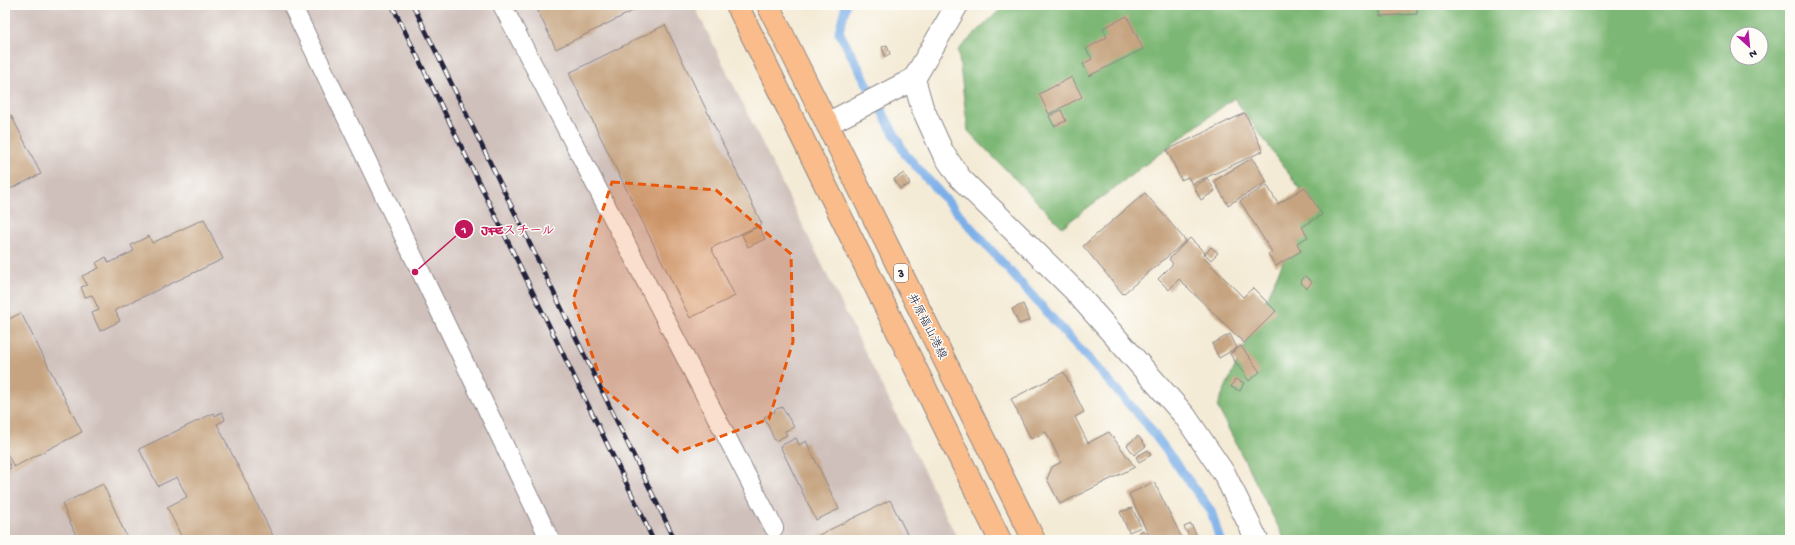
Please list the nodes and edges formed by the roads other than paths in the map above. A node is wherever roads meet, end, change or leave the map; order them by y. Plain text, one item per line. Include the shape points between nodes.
1 (292, 5) edge
2 (502, 5) edge
3 (737, 5) edge
4 (768, 5) edge
5 (957, 5) edge
6 (906, 82) junction
7 (826, 124) junction
8 (774, 528) dead end
9 (550, 540) edge
10 (1000, 540) edge
11 (1034, 540) edge
12 (1257, 540) edge

1 - 9 lane
2 - 8 lane
3 - 10 main road
4 - 7 main road, 井原福山港線 / 3
5 - 6 street
6 - 7 street
6 - 12 street via 960,178 1074,290 1186,416 1225,475
7 - 11 main road, 井原福山港線 / 3

